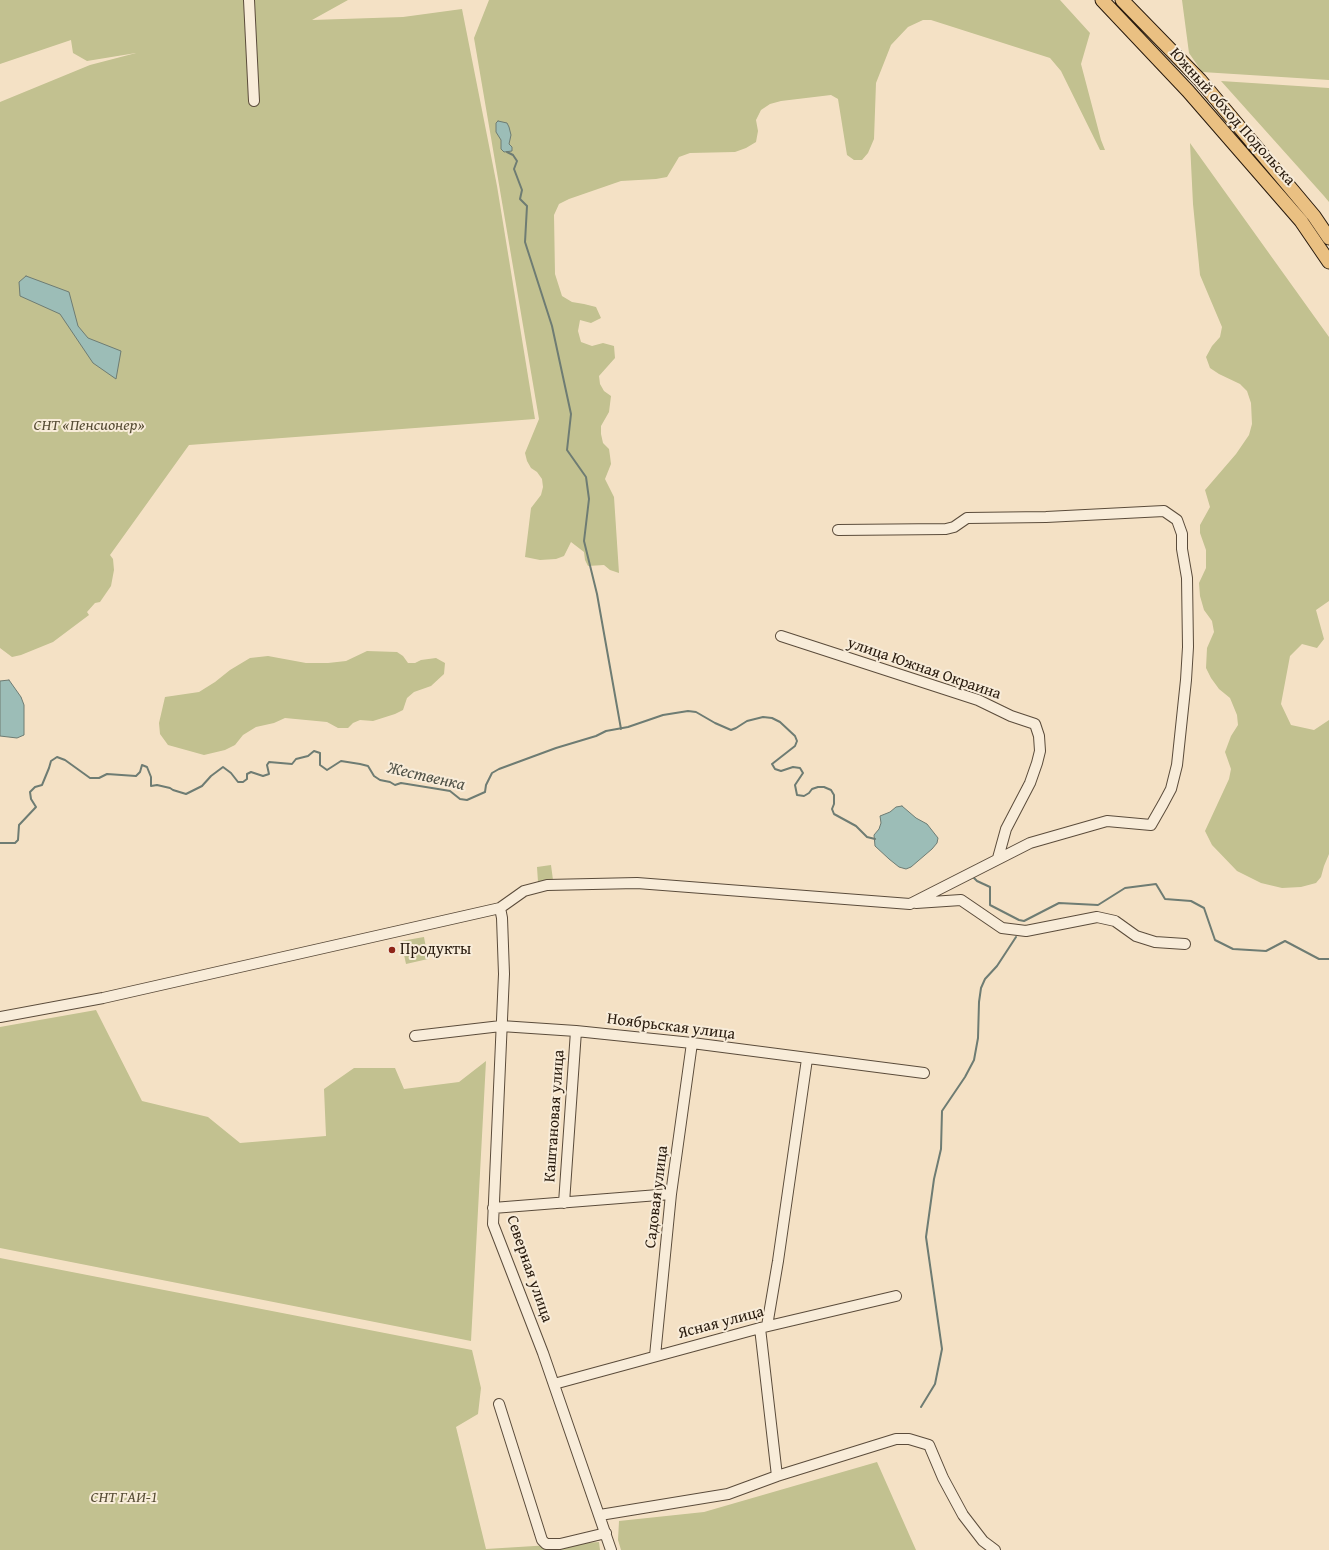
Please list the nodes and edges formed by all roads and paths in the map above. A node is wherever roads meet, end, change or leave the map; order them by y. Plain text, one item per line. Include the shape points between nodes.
1 (249, 0) edge
2 (1102, 0) edge
3 (1122, 0) edge
4 (254, 101) dead end
5 (1329, 238) edge
6 (1329, 262) edge
7 (838, 530) dead end
8 (781, 636) dead end
9 (998, 858) junction
10 (910, 904) junction
11 (500, 908) junction
12 (1185, 944) dead end
13 (0, 1017) edge
14 (501, 1026) junction
15 (576, 1031) junction
16 (415, 1036) dead end
17 (692, 1043) junction
18 (807, 1059) junction
19 (924, 1073) dead end
20 (671, 1194) junction
21 (564, 1203) junction
22 (493, 1208) junction
23 (896, 1296) dead end
24 (763, 1327) junction
25 (655, 1356) junction
26 (554, 1384) junction
27 (499, 1404) dead end
28 (777, 1476) junction
29 (600, 1514) junction
30 (606, 1533) junction
31 (611, 1550) edge
32 (995, 1550) edge

1 - 4 street
2 - 6 main road, Южный обход Подольска via 1188,92 1301,221
3 - 5 main road, Южный обход Подольска via 1200,80 1314,216
7 - 9 street via 946,529 967,518 1164,511 1177,520 1182,534 1187,578 1188,654 1178,765 1171,789 1151,825 1107,821 1030,843
8 - 9 street, улица Южная Окраина via 978,700 1035,724 1040,751 1037,763 1030,783 1006,828
9 - 10 street
10 - 11 street via 637,883 547,885 524,891
10 - 12 street via 961,900 1002,928 1026,931 1097,917 1115,921 1136,936 1155,942
11 - 13 street via 103,998
11 - 14 street, Северная улица via 504,974
14 - 15 street, Ноябрьская улица
14 - 16 street, Ноябрьская улица
14 - 22 street, Северная улица
15 - 17 street, Ноябрьская улица
15 - 21 street, Каштановая улица
17 - 18 street, Ноябрьская улица
17 - 20 street, Садовая улица
18 - 19 street, Ноябрьская улица
18 - 24 street via 778,1261
20 - 21 street
20 - 25 street, Садовая улица
21 - 22 street
22 - 26 street, Северная улица via 493,1224
23 - 24 street, Ясная улица
24 - 25 street, Ясная улица
24 - 28 street
25 - 26 street, Ясная улица
26 - 29 street, Северная улица
27 - 30 street via 542,1540 546,1544 560,1544
28 - 29 street via 728,1494
28 - 32 street via 896,1439 909,1439 929,1445 963,1515 982,1541
29 - 30 street, Северная улица
30 - 31 street

